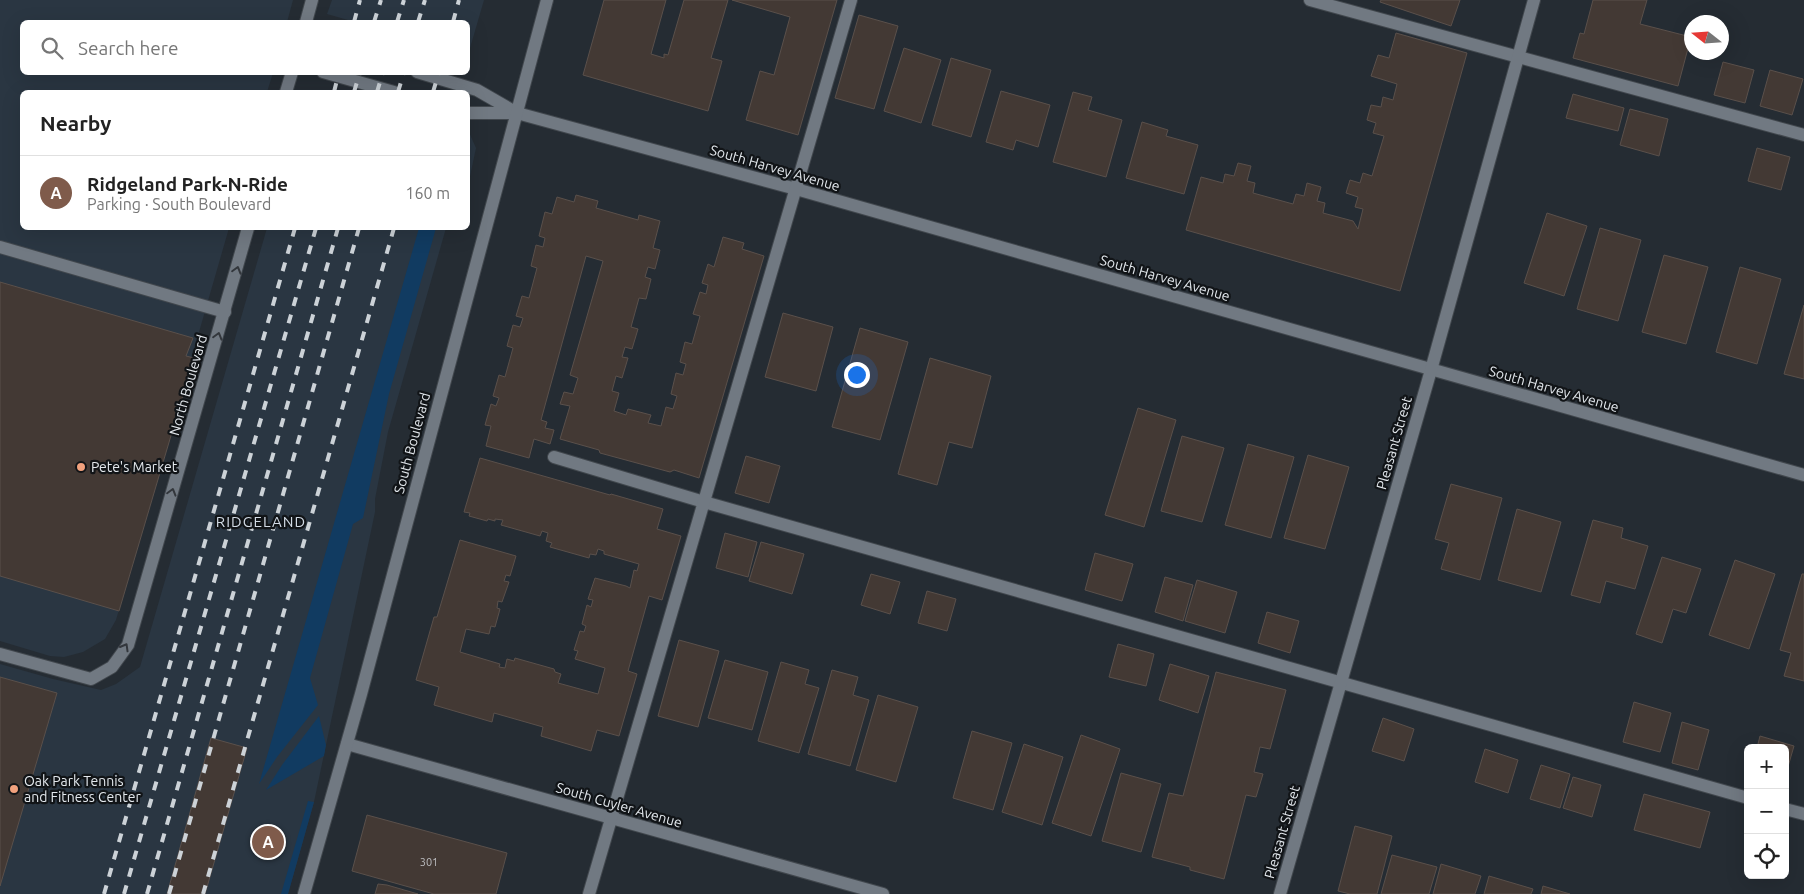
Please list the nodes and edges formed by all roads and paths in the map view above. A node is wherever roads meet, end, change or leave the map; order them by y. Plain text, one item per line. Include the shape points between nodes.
1 (312, 0) edge
2 (547, 0) edge
3 (851, 0) edge
4 (1310, 0) edge
5 (1534, 0) edge
6 (307, 20) edge
7 (1518, 58) junction
8 (291, 75) edge
9 (334, 75) edge
10 (427, 75) edge
11 (287, 90) edge
12 (387, 90) edge
13 (470, 113) edge
14 (517, 113) junction
15 (1804, 135) edge
16 (796, 189) junction
17 (247, 230) edge
18 (0, 247) edge
19 (225, 312) junction
20 (1431, 370) junction
21 (554, 457) dead end
22 (1804, 475) edge
23 (704, 502) junction
24 (0, 654) edge
25 (1341, 683) junction
26 (347, 744) junction
27 (1744, 797) edge
28 (1789, 810) edge
29 (1804, 814) edge
30 (611, 818) junction
31 (304, 894) edge
32 (589, 894) edge
33 (883, 894) edge
34 (1280, 894) edge

1 - 6 street
2 - 14 street, South Boulevard
3 - 16 street
4 - 7 street
5 - 7 street, Pleasant Street
7 - 15 street
7 - 20 street, Pleasant Street
8 - 11 street
9 - 12 street
10 - 14 street via 477,90
13 - 14 street
14 - 16 street, South Harvey Avenue
14 - 26 street, South Boulevard
16 - 20 street, South Harvey Avenue
16 - 23 street
19 -> 17 street, North Boulevard
18 - 19 street
24 -> 19 street, North Boulevard via 90,679 112,667 128,644
20 - 22 street, South Harvey Avenue
20 - 25 street, Pleasant Street
21 - 23 street
23 - 25 street
23 - 30 street
25 - 27 street
25 - 34 street, Pleasant Street
26 - 30 street, South Cuyler Avenue
26 - 31 street, South Boulevard
28 - 29 street
30 - 32 street
30 - 33 street, South Cuyler Avenue

